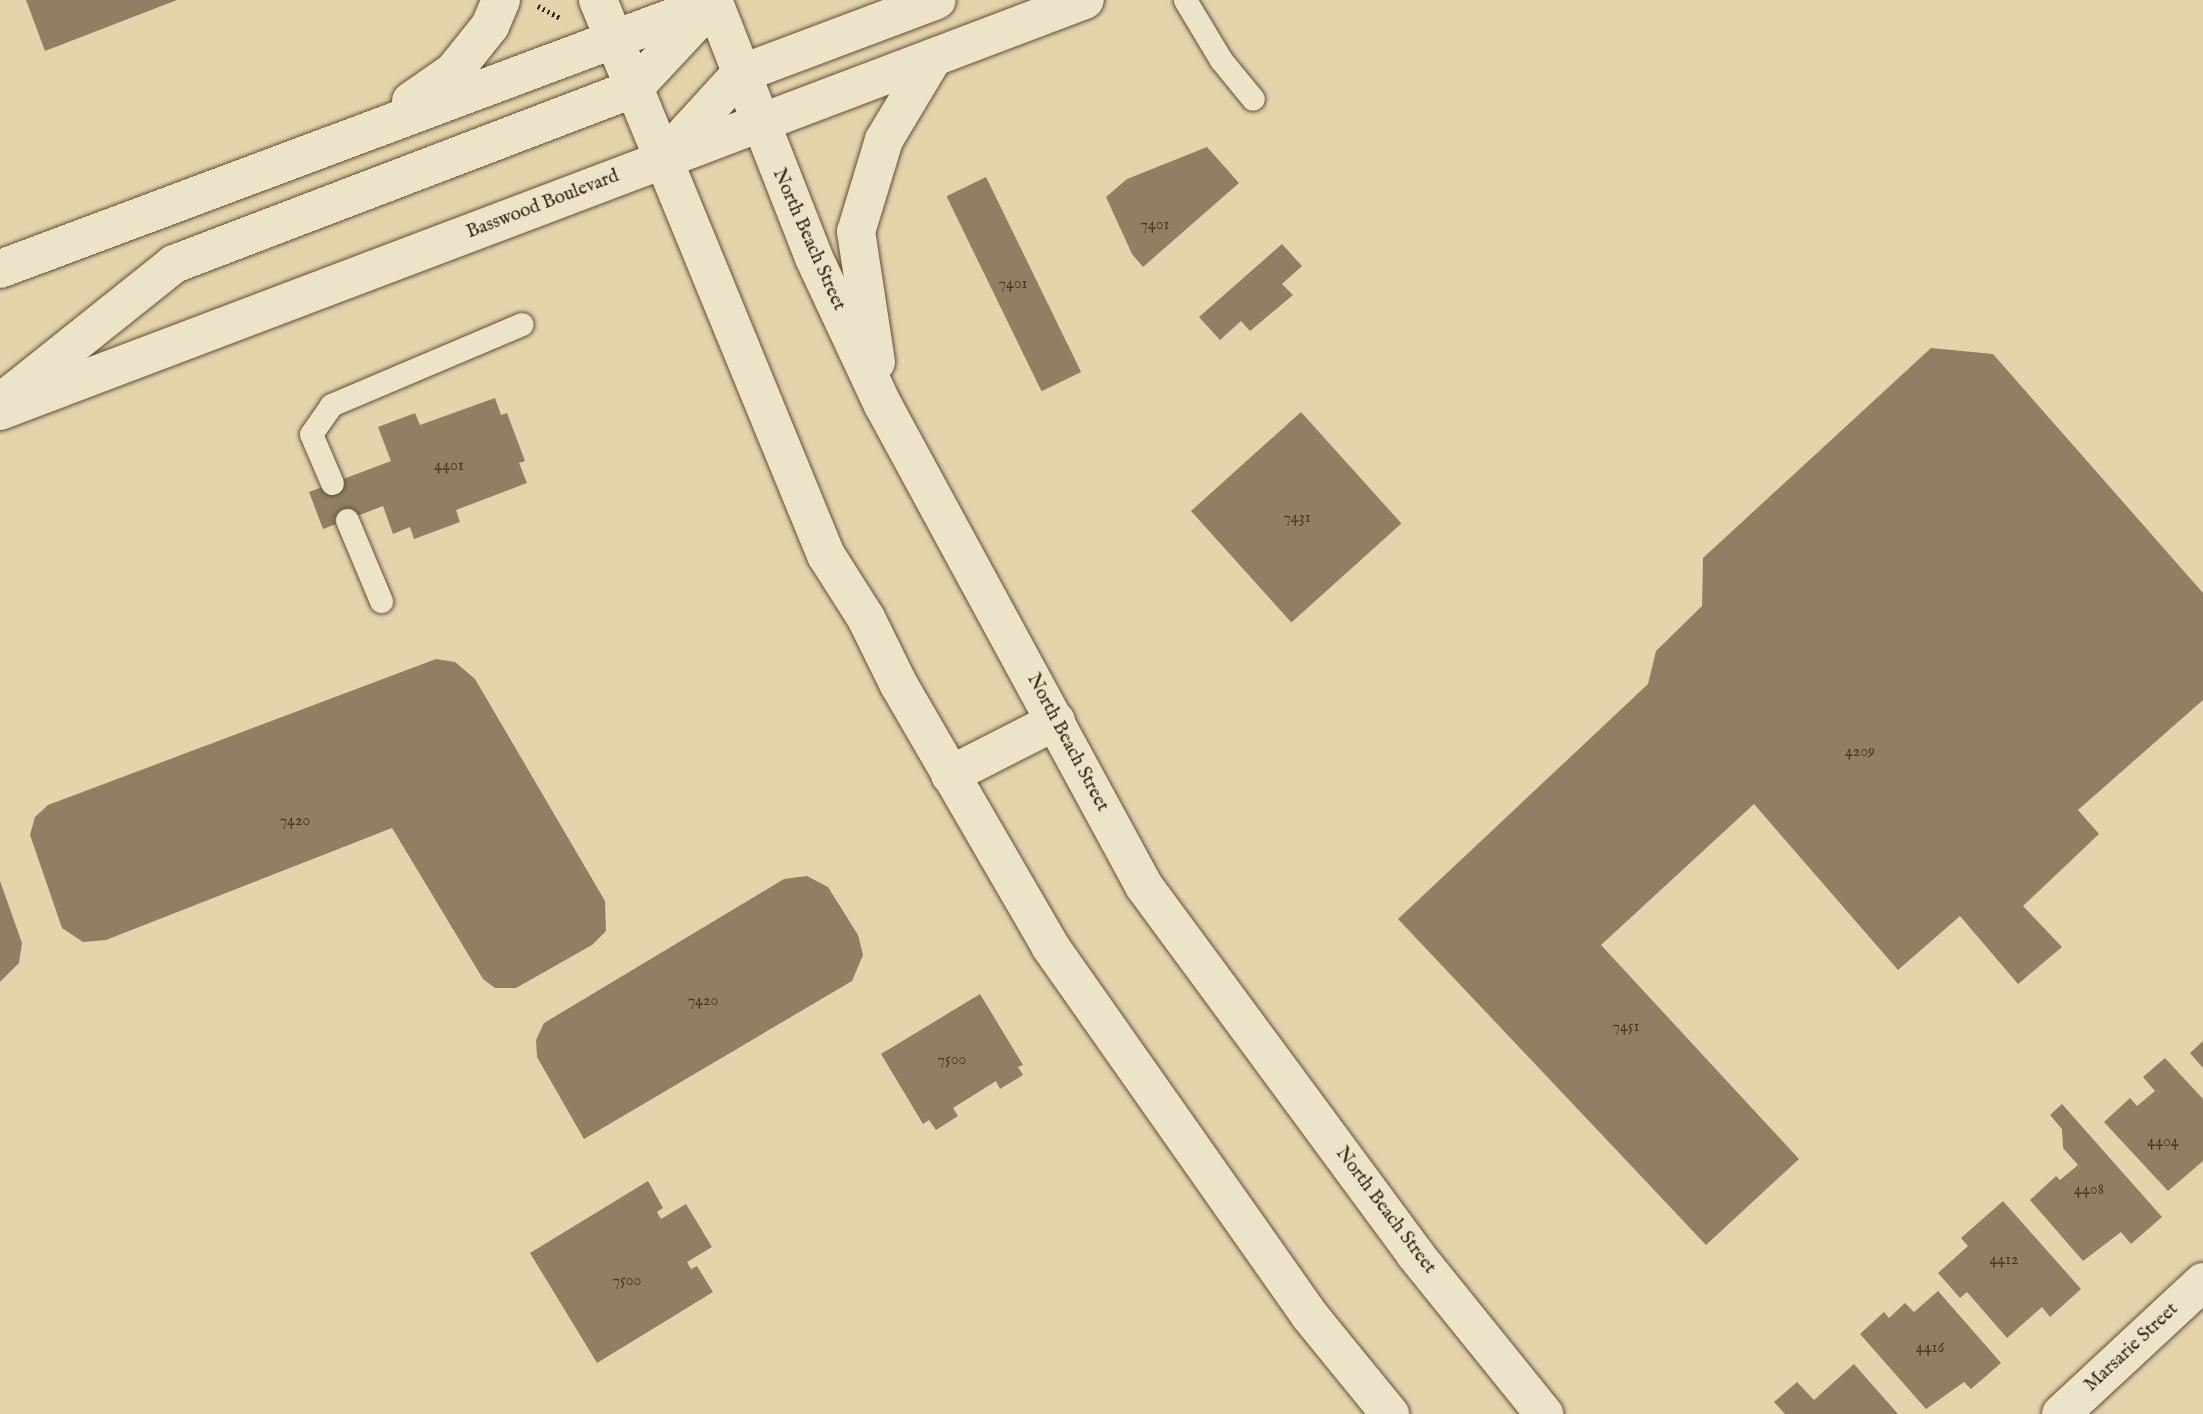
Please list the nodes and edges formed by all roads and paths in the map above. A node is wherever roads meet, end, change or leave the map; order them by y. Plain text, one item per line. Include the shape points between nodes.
1 (500, 0) edge
2 (528, 0) edge
3 (598, 0) edge
4 (937, 0) edge
5 (1086, 0) edge
6 (1185, 0) edge
7 (715, 1) edge
8 (562, 19) dead end
9 (614, 39) junction
10 (933, 58) junction
11 (740, 74) junction
12 (633, 89) junction
13 (1253, 99) dead end
14 (758, 124) junction
15 (372, 129) junction
16 (661, 161) junction
17 (0, 269) edge
18 (522, 324) dead end
19 (0, 403) edge
20 (883, 405) junction
21 (0, 411) edge
22 (332, 483) dead end
23 (347, 520) dead end
24 (381, 601) dead end
25 (1056, 721) junction
26 (950, 775) junction
27 (2203, 1282) edge
28 (1390, 1414) edge
29 (1544, 1414) edge
30 (2061, 1414) edge

1 - 15 main road via 490,26 454,71
2 - 8 path
3 - 9 main road
4 - 11 main road
5 - 10 main road, Basswood Boulevard
6 - 13 lane via 1221,60
7 - 9 main road
7 - 11 main road, North Beach Street
7 - 12 main road
9 - 12 main road
9 - 15 main road
10 - 14 main road, Basswood Boulevard
10 - 20 main road via 884,141 856,232
11 - 14 main road, North Beach Street
11 - 16 main road
12 - 16 main road
12 - 19 main road via 173,264
14 - 16 main road, Basswood Boulevard
14 - 20 main road, North Beach Street
15 - 17 main road
16 - 21 main road, Basswood Boulevard
16 - 26 main road via 826,555 866,618
18 - 22 lane via 331,405 311,434
20 - 25 main road, North Beach Street
23 - 24 lane
25 - 26 main road
25 - 29 main road, North Beach Street via 1144,886 1415,1254
26 - 28 main road via 1050,946 1310,1316
27 - 30 main road, Marsarie Street

